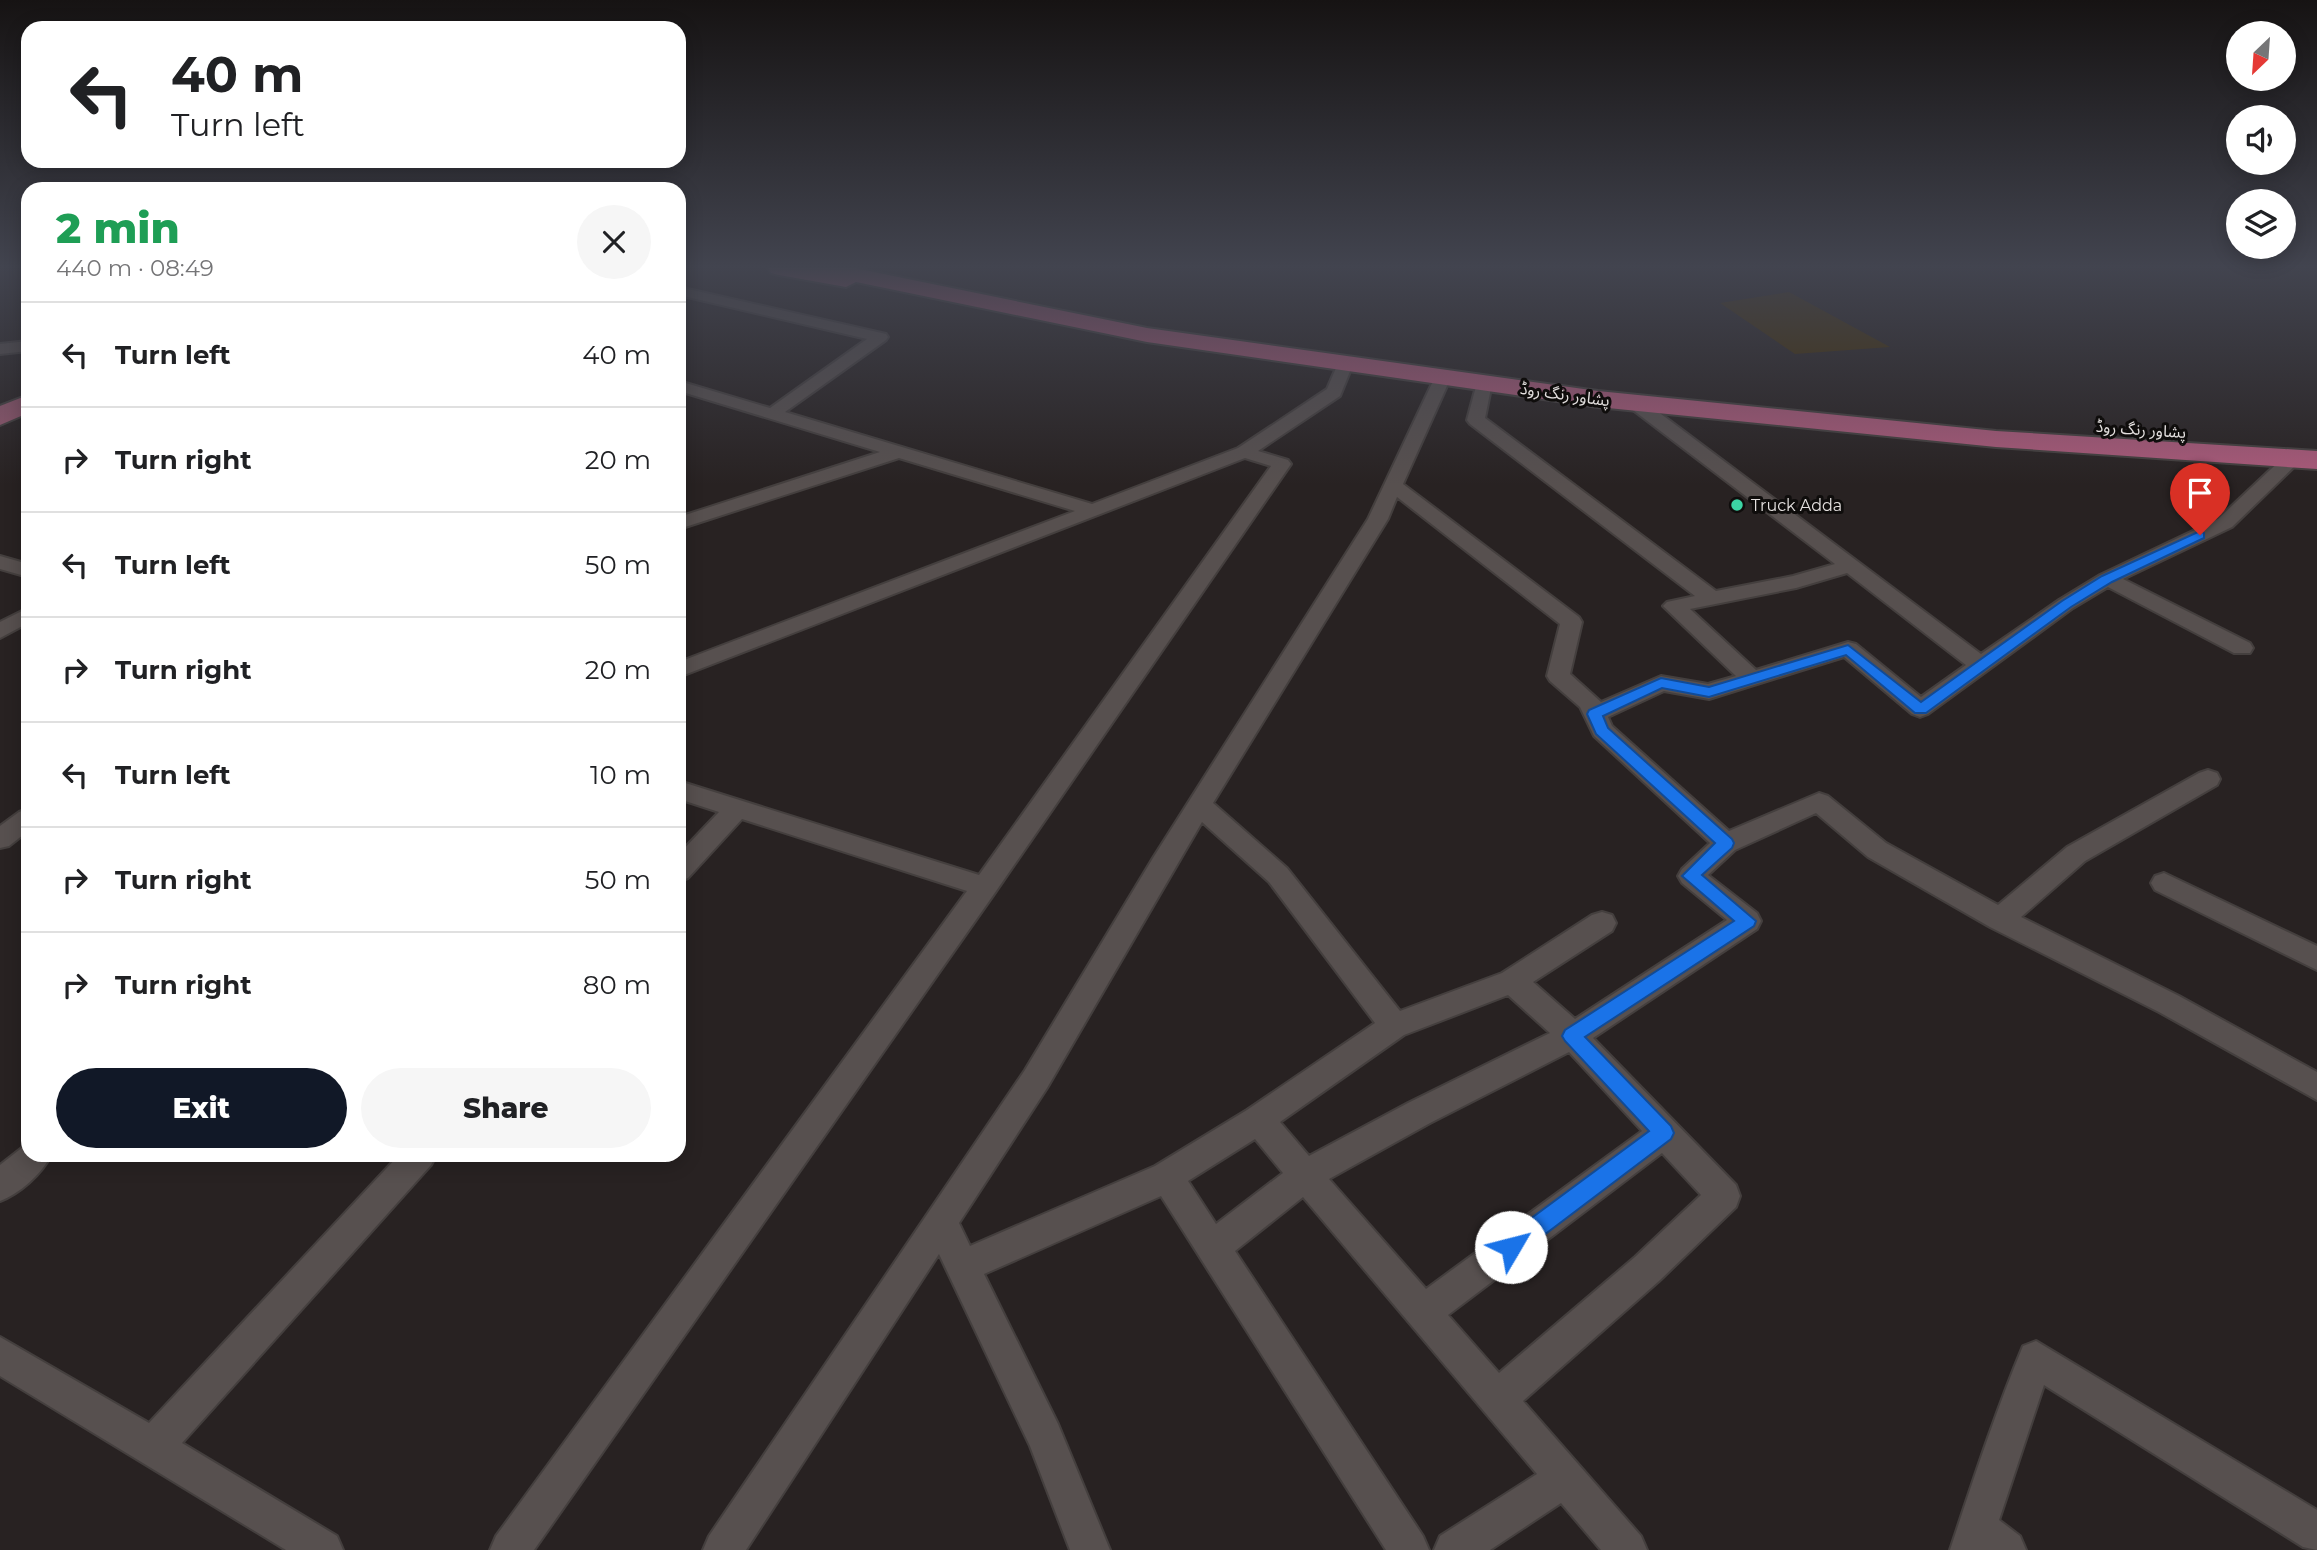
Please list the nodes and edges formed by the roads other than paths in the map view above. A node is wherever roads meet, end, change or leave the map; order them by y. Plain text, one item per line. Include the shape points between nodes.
1 (875, 340) edge
2 (1183, 340) edge
3 (1304, 340) edge
4 (21, 347) edge
5 (0, 349) edge
6 (1345, 364) junction
7 (1443, 377) junction
8 (1484, 383) junction
9 (686, 388) edge
10 (21, 394) edge
11 (1635, 403) junction
12 (0, 404) edge
13 (21, 406) edge
14 (772, 414) junction
15 (0, 416) edge
16 (2317, 439) edge
17 (898, 452) junction
18 (1244, 452) junction
19 (2305, 459) edge
20 (1393, 485) junction
21 (1093, 510) junction
22 (686, 521) edge
23 (0, 562) edge
24 (1850, 566) junction
25 (21, 569) edge
26 (2107, 579) junction
27 (1713, 598) junction
28 (21, 618) edge
29 (0, 631) edge
30 (2242, 648) dead end
31 (1981, 665) junction
32 (686, 667) edge
33 (1752, 679) junction
34 (1595, 714) junction
35 (2208, 779) dead end
36 (686, 792) edge
37 (1199, 804) junction
38 (737, 808) junction
39 (21, 823) edge
40 (0, 839) edge
41 (1726, 843) junction
42 (686, 863) edge
43 (2164, 883) dead end
44 (985, 887) junction
45 (2000, 919) junction
46 (1602, 923) dead end
47 (2317, 959) edge
48 (1512, 981) junction
49 (1394, 1026) junction
50 (1572, 1036) junction
51 (2317, 1087) edge
52 (1258, 1119) junction
53 (1664, 1133) junction
54 (27, 1162) edge
55 (414, 1162) edge
56 (1306, 1175) junction
57 (1167, 1177) junction
58 (0, 1186) edge
59 (941, 1222) junction
60 (1213, 1247) junction
61 (962, 1266) junction
62 (1424, 1312) junction
63 (0, 1355) edge
64 (1497, 1399) junction
65 (153, 1447) junction
66 (1565, 1478) junction
67 (2317, 1533) edge
68 (1984, 1542) edge
69 (323, 1550) edge
70 (510, 1550) edge
71 (723, 1550) edge
72 (1090, 1550) edge
73 (1409, 1550) edge
74 (1454, 1550) edge
75 (1627, 1550) edge

1 - 14 street
2 - 6 highway, پشاور رنگ روڈ
3 - 16 highway, پشاور رنگ روڈ via 1512,371 1805,403
4 - 5 street
6 - 7 highway, پشاور رنگ روڈ
6 - 18 street via 1334,392
7 - 8 highway, پشاور رنگ روڈ
7 - 20 street
8 - 11 highway, پشاور رنگ روڈ
8 - 27 street via 1476,420
9 - 14 street
10 - 12 main road
11 - 19 highway, پشاور رنگ روڈ via 1996,439
11 - 24 street
13 - 15 main road
14 - 17 street
17 - 21 street
17 - 22 street
18 - 21 street
18 - 44 street via 1282,464
19 - 26 street via 2225,523
20 - 34 street via 1571,622 1558,676 1590,703
20 - 37 street via 1378,519
21 - 32 street
23 - 25 street
24 - 27 street
24 - 31 street
26 - 30 street
26 - 31 street
27 - 33 street via 1674,606
28 - 29 street
31 - 33 street via 1920,709 1848,649
33 - 34 street via 1709,692 1661,683
34 - 41 street via 1602,730
35 - 45 street via 2076,854
36 - 38 street
37 - 49 street via 1278,875
37 - 59 street via 1035,1079
38 - 42 street
38 - 44 street
39 - 40 street
41 - 45 street via 1819,802 1877,850
41 - 50 street via 1691,876 1747,921
43 - 47 street
44 - 70 street
45 - 51 street via 2169,1004
46 - 48 street
48 - 49 street
48 - 50 street
49 - 52 street
50 - 53 street
50 - 56 street
52 - 56 street
52 - 57 street
53 - 62 street
53 - 64 street via 1724,1196
54 - 58 street
55 - 65 street
56 - 60 street
56 - 62 street
57 - 60 street
57 - 61 street
59 - 61 street
59 - 71 street
60 - 73 street
61 - 72 street via 1045,1437
62 - 64 street
63 - 65 street
64 - 66 street
65 - 69 street
66 - 74 street
66 - 75 street
67 - 68 street via 2036,1359 2012,1419

